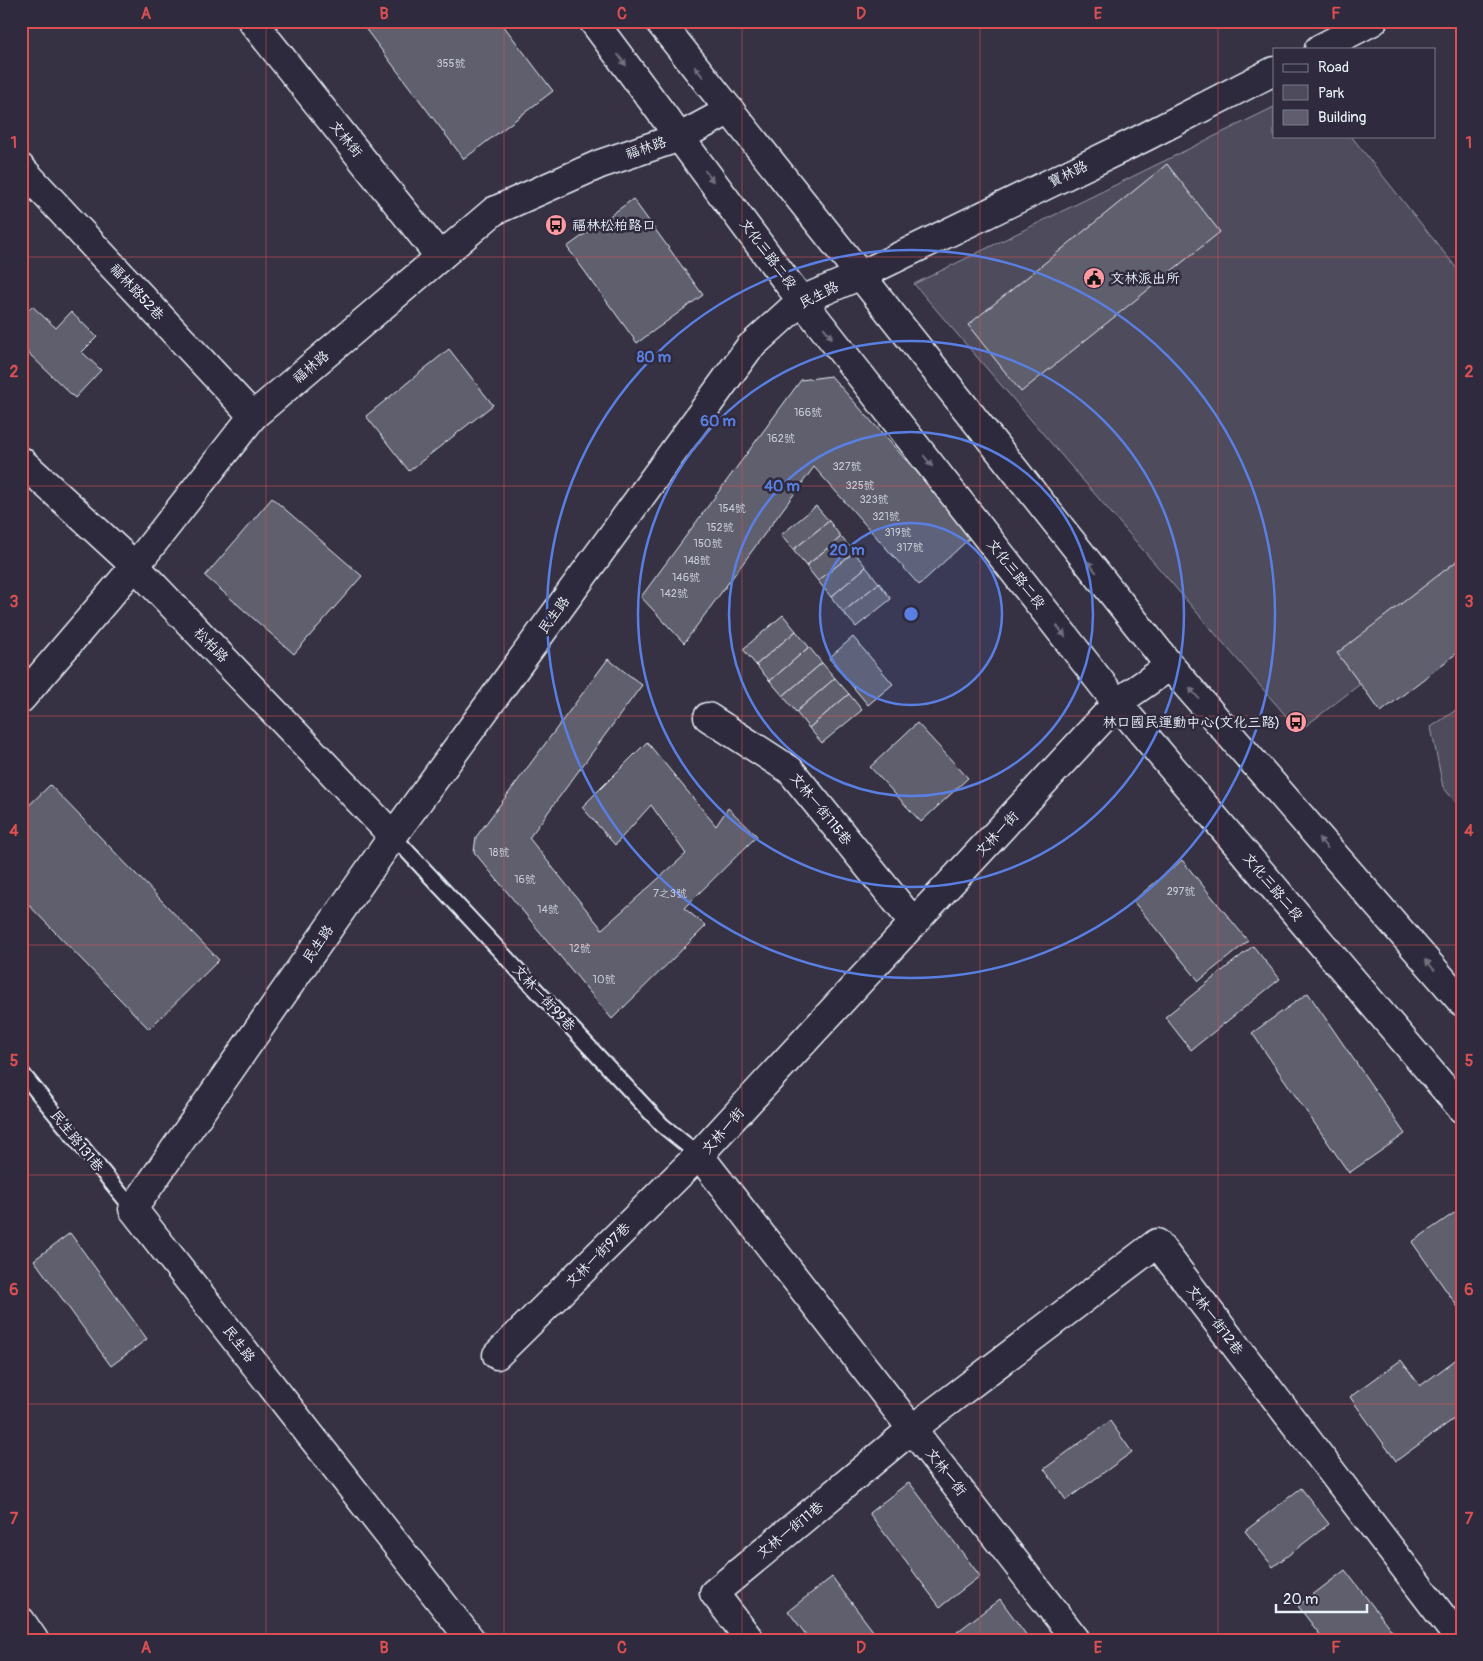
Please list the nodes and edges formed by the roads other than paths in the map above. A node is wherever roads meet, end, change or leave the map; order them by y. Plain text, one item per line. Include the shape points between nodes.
1 (252, 21) edge
2 (593, 21) edge
3 (659, 21) edge
4 (1373, 21) edge
5 (1321, 48) edge
6 (1273, 72) edge
7 (730, 110) junction
8 (680, 137) junction
9 (21, 168) edge
10 (440, 257) junction
11 (861, 275) junction
12 (802, 300) junction
13 (253, 416) junction
14 (21, 461) edge
15 (135, 566) junction
16 (1170, 666) junction
17 (21, 699) edge
18 (1117, 703) junction
19 (708, 717) dead end
20 (393, 836) junction
21 (914, 923) junction
22 (1462, 1002) edge
23 (21, 1072) edge
24 (1462, 1109) edge
25 (699, 1155) junction
26 (133, 1210) junction
27 (497, 1355) dead end
28 (912, 1429) junction
29 (21, 1621) edge
30 (34, 1640) edge
31 (472, 1640) edge
32 (750, 1640) edge
33 (1076, 1640) edge
34 (1460, 1640) edge

1 - 10 street, 文林街
2 -> 8 street, 文化三路二段
7 -> 3 street
4 - 5 street
6 - 11 street, 寶林路
7 - 8 street, 福林路
7 - 11 street
8 - 10 street, 福林路 via 600,164 494,211
8 -> 12 street, 文化三路二段
9 - 13 street, 福林路52巷
10 - 13 street, 福林路
11 - 12 street, 民生路
16 -> 11 street
12 -> 18 street, 文化三路二段
12 - 20 street, 民生路 via 749,348
13 - 15 street, 福林路
14 - 15 street, 松柏路
15 - 17 street, 福林路
15 - 20 street, 松柏路
16 - 18 street, 文林一街
22 -> 16 street
18 - 21 street, 文林一街
18 - 24 street, 文化三路二段
19 - 21 street, 文林一街115巷 via 790,770
20 - 25 lane, 文林一街99巷 via 662,1125
20 - 26 street, 民生路
21 - 25 street, 文林一街
23 - 26 lane, 民生路131巷
25 - 27 street, 文林一街97巷
25 - 28 street, 文林一街
26 - 31 street, 民生路
28 - 32 street, 文林一街11巷 via 714,1593
28 - 33 street, 文林一街
28 - 34 street, 文林一街12巷 via 1157,1243
29 - 30 street

